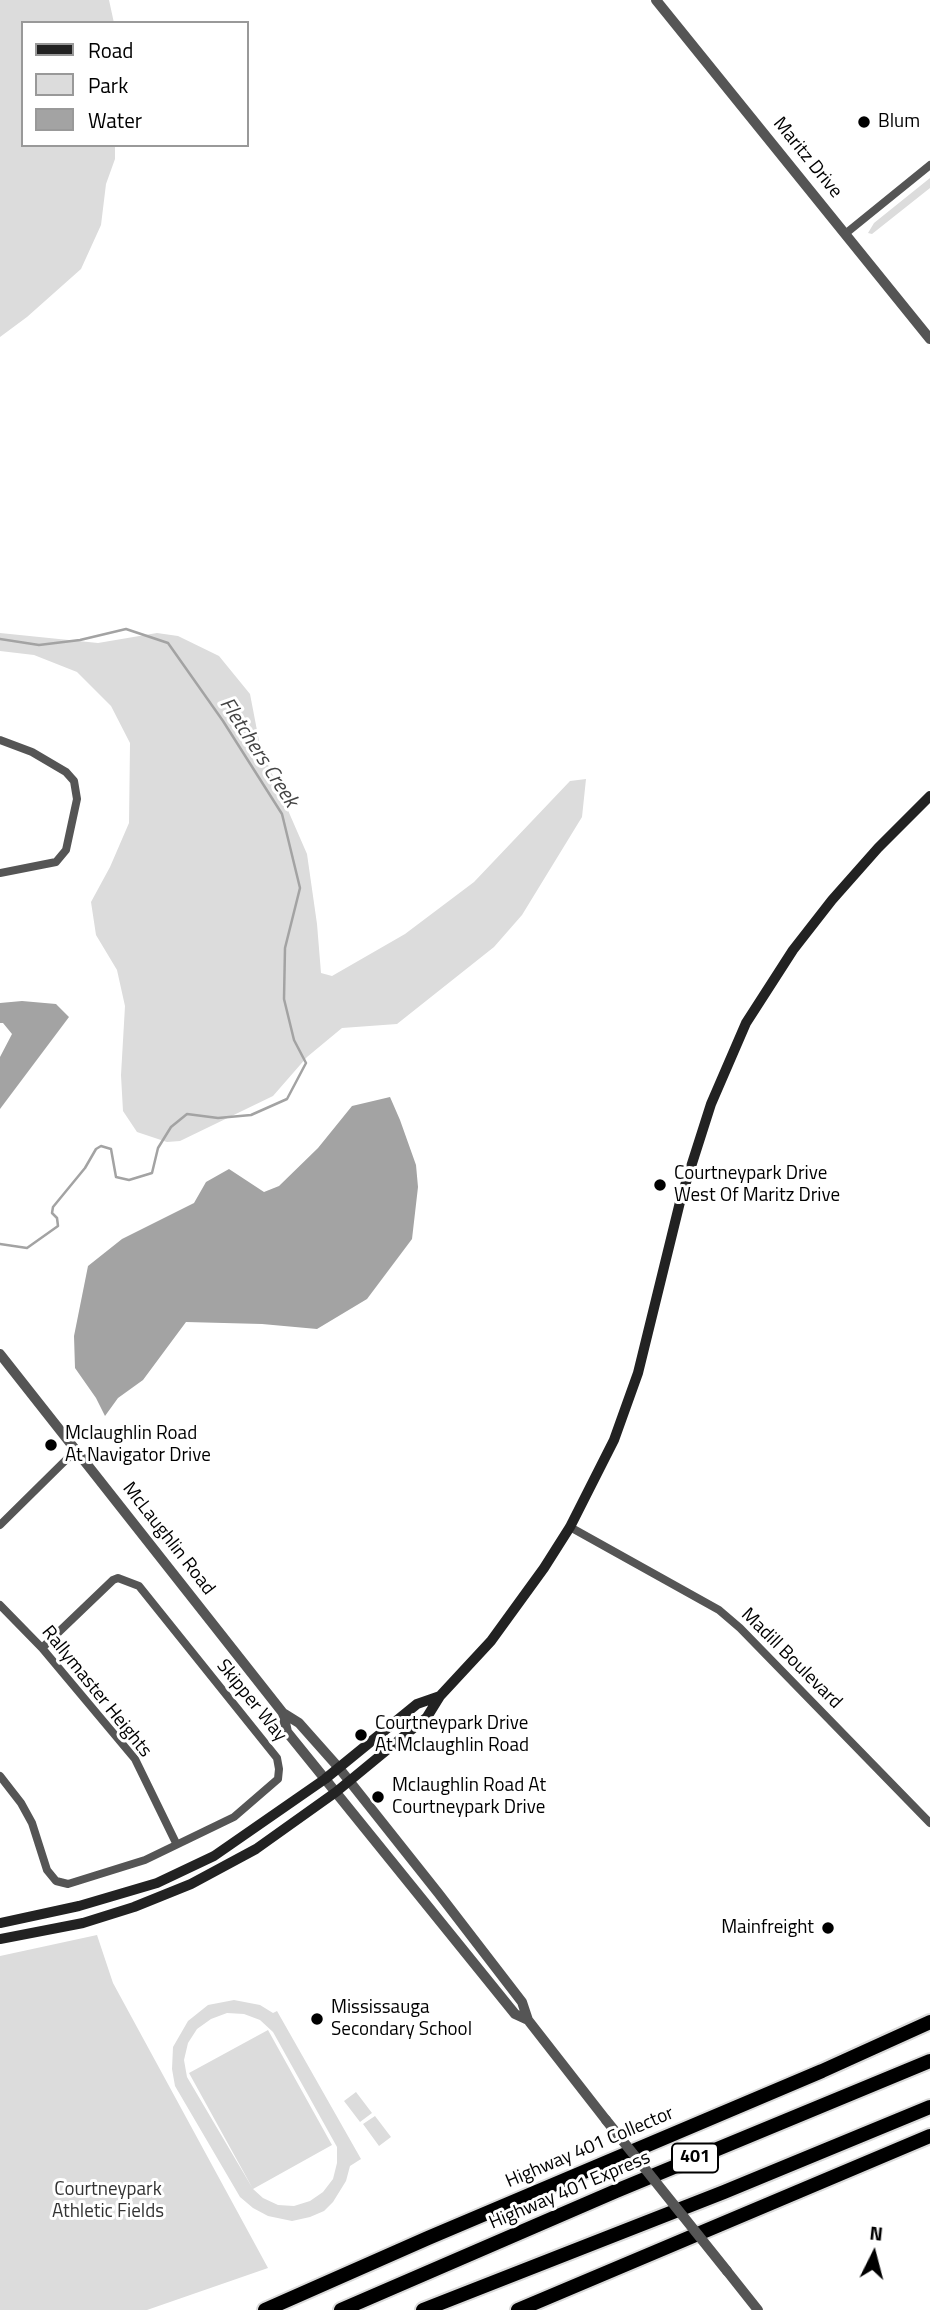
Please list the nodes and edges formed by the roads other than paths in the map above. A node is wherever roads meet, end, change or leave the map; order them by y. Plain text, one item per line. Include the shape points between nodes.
1 (656, 0) edge
2 (930, 165) edge
3 (845, 234) junction
4 (930, 339) edge
5 (0, 740) edge
6 (930, 796) edge
7 (0, 873) edge
8 (0, 1354) edge
9 (76, 1450) junction
10 (0, 1525) edge
11 (570, 1527) junction
12 (0, 1605) edge
13 (42, 1648) junction
14 (440, 1696) junction
15 (283, 1713) junction
16 (339, 1768) junction
17 (0, 1776) edge
18 (326, 1779) junction
19 (349, 1781) junction
20 (336, 1792) junction
21 (930, 1823) edge
22 (176, 1843) junction
23 (79, 1906) junction
24 (0, 1923) edge
25 (83, 1923) junction
26 (0, 1939) edge
27 (528, 2020) junction
28 (930, 2022) edge
29 (930, 2031) edge
30 (930, 2061) edge
31 (822, 2071) junction
32 (930, 2107) edge
33 (930, 2136) edge
34 (521, 2309) edge
35 (265, 2310) edge
36 (341, 2310) edge
37 (423, 2310) edge
38 (758, 2310) edge

1 - 3 street, Maritz Drive
2 - 3 street
3 - 4 street, Maritz Drive
5 - 7 street via 66,772 74,781 77,799 66,850 56,862
6 - 11 main road via 832,900 746,1023 711,1104 681,1198 638,1373 614,1440
8 - 9 street, McLaughlin Road
9 - 10 street
9 - 15 street, McLaughlin Road
11 - 14 main road via 491,1641
11 - 21 street, Madill Boulevard via 719,1610
12 - 13 street, Rallymaster Heights
13 - 22 street, Rallymaster Heights via 135,1759
13 - 22 street, Skipper Way via 113,1580 139,1586 276,1758 278,1779 234,1817
14 - 16 main road via 417,1704
14 - 19 main road via 427,1717
15 - 16 street, McLaughlin Road via 299,1723
15 - 18 street, McLaughlin Road via 287,1732
16 - 18 main road
16 - 19 street, McLaughlin Road
17 - 22 street, Skipper Way via 21,1802 47,1870 56,1881 68,1884 145,1860
18 - 20 street, McLaughlin Road
18 - 23 main road via 214,1856 157,1883
19 - 20 main road
19 - 27 street, McLaughlin Road via 522,2002
20 - 25 main road via 256,1849 191,1884
20 - 27 street, McLaughlin Road via 515,2014
23 - 24 main road
23 - 25 main road
25 - 26 main road
27 - 38 street, McLaughlin Road, bridge
28 - 31 highway, Highway 401 Collector / 401
29 - 31 highway
30 - 36 highway, Highway 401 Express / 401
31 - 35 highway, Highway 401 Collector / 401
32 - 37 highway, 401
33 - 34 highway

